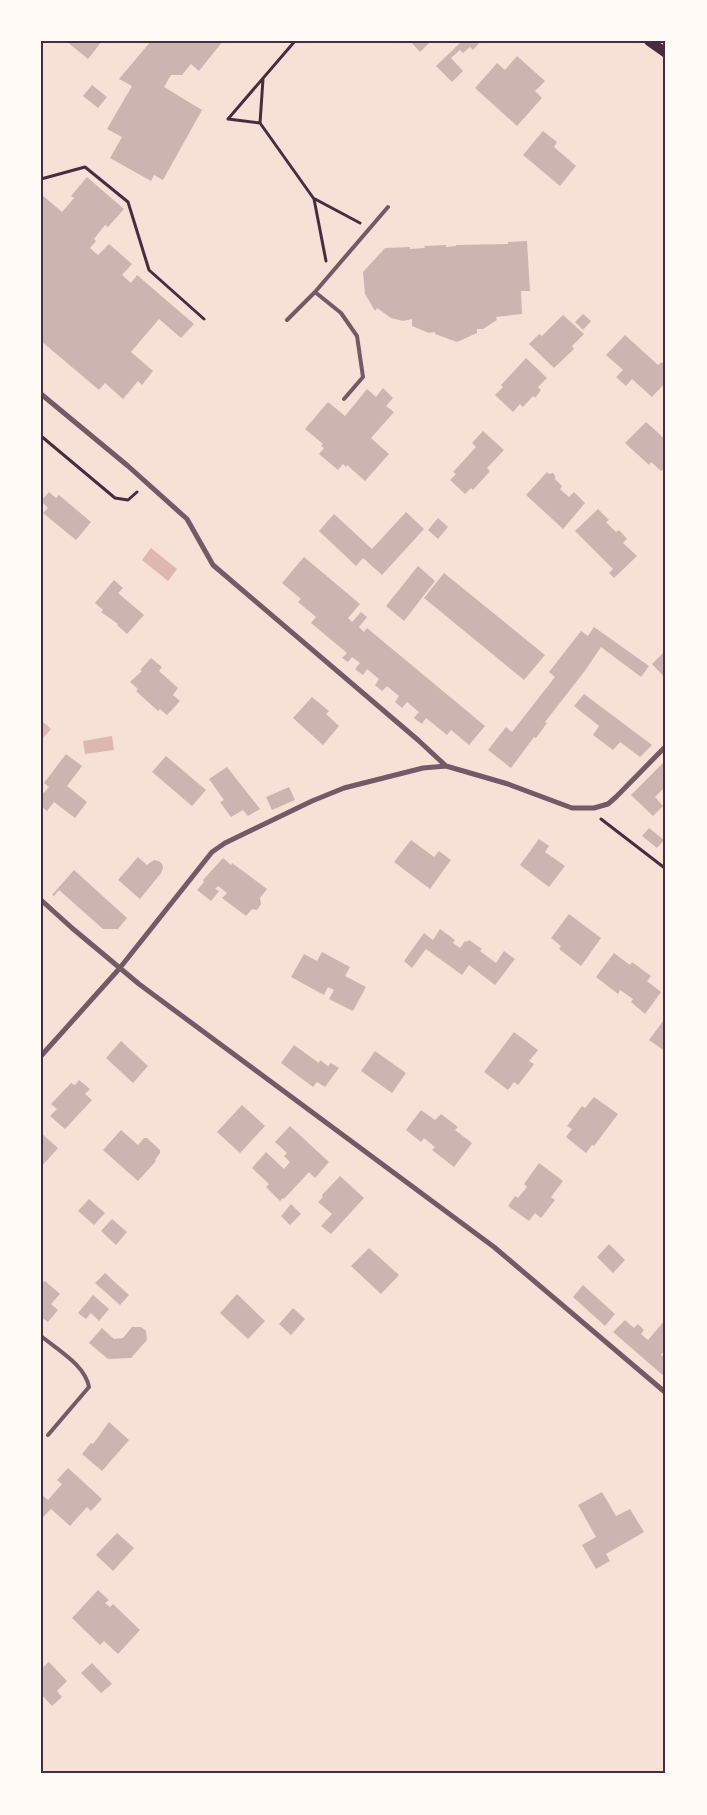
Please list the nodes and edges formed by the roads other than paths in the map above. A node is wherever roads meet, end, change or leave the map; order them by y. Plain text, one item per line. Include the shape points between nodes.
1 (649, 41) edge
2 (666, 53) edge
3 (388, 207) dead end
4 (315, 292) junction
5 (287, 320) dead end
6 (41, 394) edge
7 (344, 400) dead end
8 (666, 746) edge
9 (446, 766) junction
10 (41, 900) edge
11 (119, 968) junction
12 (41, 1056) edge
13 (41, 1336) edge
14 (666, 1393) edge
15 (48, 1436) dead end

1 - 2 main road
3 - 4 lane
4 - 5 lane
4 - 7 lane via 342,313 357,336 363,377
6 - 9 street via 187,519 213,565
8 - 9 street via 608,804 589,809 572,808 508,784
9 - 11 street via 424,768 344,788 212,852
10 - 11 street
11 - 12 street
11 - 14 street via 494,1247
13 - 15 lane via 78,1366 89,1387

